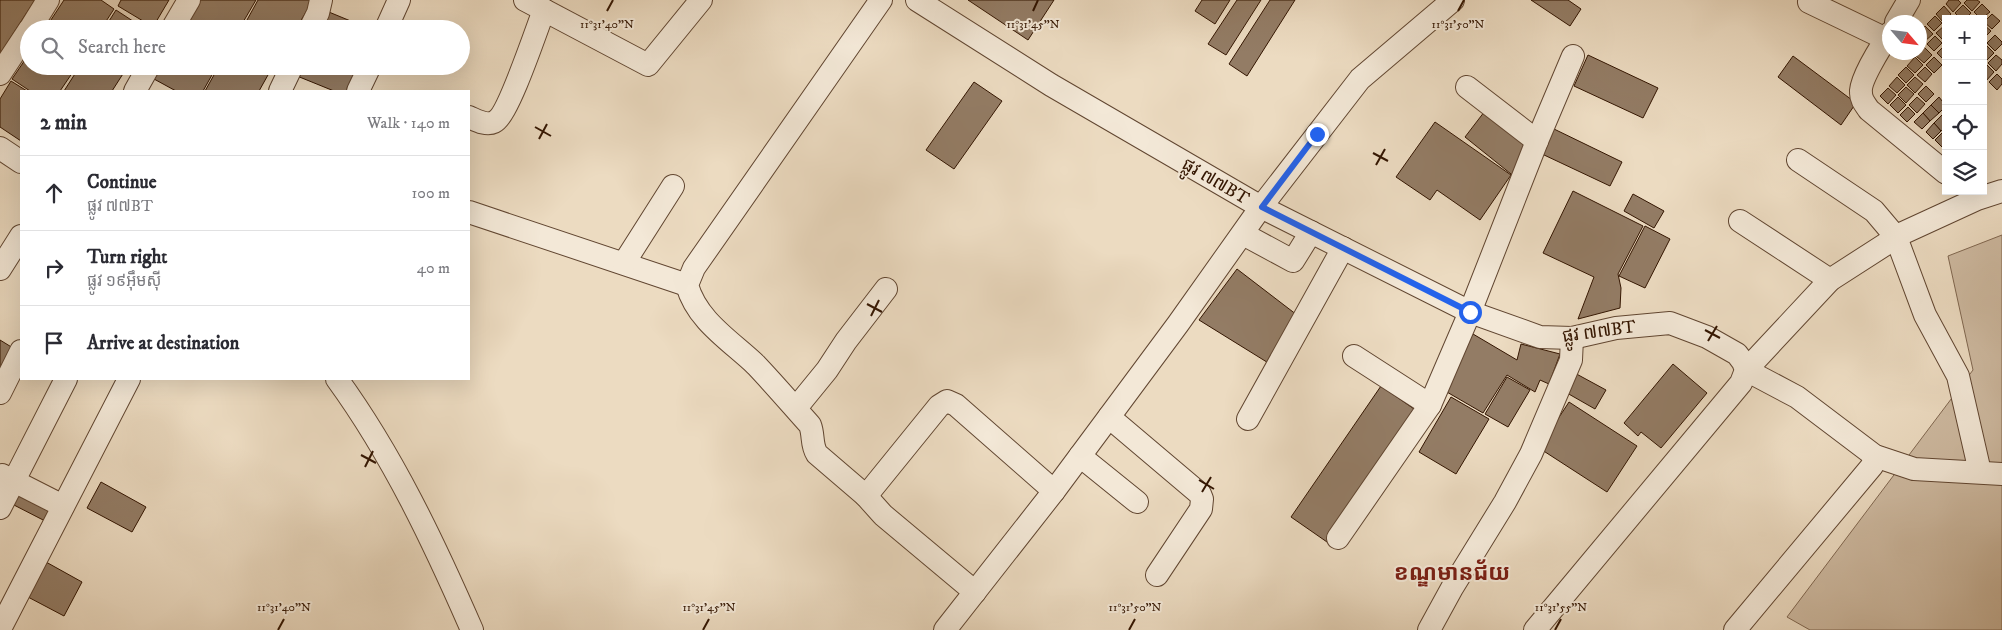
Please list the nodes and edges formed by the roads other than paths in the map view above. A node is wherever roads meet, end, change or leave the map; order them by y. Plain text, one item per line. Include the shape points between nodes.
1 (48, 0) edge
2 (189, 0) edge
3 (321, 0) edge
4 (399, 0) edge
5 (701, 0) edge
6 (882, 0) edge
7 (917, 0) edge
8 (1453, 0) edge
9 (1909, 0) edge
10 (1809, 2) dead end
11 (535, 5) edge
12 (1900, 15) edge
13 (35, 20) edge
14 (177, 20) edge
15 (314, 20) edge
16 (390, 20) edge
17 (1882, 29) edge
18 (20, 43) edge
19 (1882, 47) edge
20 (1573, 56) dead end
21 (0, 74) edge
22 (144, 75) edge
23 (288, 75) edge
24 (366, 75) edge
25 (1467, 87) dead end
26 (135, 90) edge
27 (280, 90) edge
28 (358, 90) edge
29 (470, 117) edge
30 (1537, 141) junction
31 (0, 148) edge
32 (1798, 160) dead end
33 (20, 161) edge
34 (1942, 170) edge
35 (673, 186) dead end
36 (2002, 191) edge
37 (1987, 193) edge
38 (1972, 195) edge
39 (1262, 207) junction
40 (470, 212) edge
41 (1740, 221) dead end
42 (1311, 232) junction
43 (1243, 234) junction
44 (20, 237) edge
45 (1896, 238) junction
46 (1343, 248) junction
47 (2, 263) edge
48 (624, 263) junction
49 (1830, 280) junction
50 (687, 285) junction
51 (886, 290) dead end
52 (1470, 312) junction
53 (1572, 338) junction
54 (20, 352) edge
55 (1354, 356) dead end
56 (1746, 370) junction
57 (65, 380) edge
58 (128, 380) edge
59 (338, 380) edge
60 (0, 393) edge
61 (1430, 405) junction
62 (796, 408) junction
63 (1109, 417) junction
64 (1248, 419) dead end
65 (1080, 456) junction
66 (1874, 456) junction
67 (1991, 473) edge
68 (7, 478) edge
69 (1054, 491) junction
70 (866, 496) junction
71 (1137, 502) dead end
72 (63, 506) junction
73 (0, 508) edge
74 (1338, 538) dead end
75 (1158, 575) dead end
76 (975, 592) junction
77 (0, 629) edge
78 (472, 630) edge
79 (945, 630) edge
80 (1429, 630) edge
81 (1535, 630) edge
82 (1734, 630) edge

1 - 13 street
2 - 14 street
3 - 15 street
4 - 16 street
5 - 11 street via 648,65
6 - 50 street via 694,268
7 - 39 street, ផ្លូវ ៧៧BT via 1052,85
8 - 39 street via 1360,79
9 - 12 street
10 - 17 street
11 - 29 street via 517,81 501,115 496,122 488,124
18 - 21 street
19 - 34 street via 1860,90 1862,101
20 - 30 street
22 - 26 street
23 - 27 street
24 - 28 street
25 - 30 street
30 - 52 street
31 - 33 street
32 - 45 street via 1874,211
35 - 48 street
36 - 37 street
38 - 45 street
39 - 42 street, ផ្លូវ ៧៧BT
39 - 43 street
40 - 48 street
41 - 49 street
42 - 43 street via 1293,261
42 - 46 street, ផ្លូវ ៧៧BT
43 - 63 street
44 - 47 street
45 - 49 street
45 - 67 street via 1925,315 1958,376
46 - 52 street, ផ្លូវ ៧៧BT
46 - 64 street
48 - 50 street
49 - 56 street
50 - 62 street via 696,308
51 - 62 street
52 - 53 street, ផ្លូវ ៧៧BT via 1540,337
52 - 61 street
53 - 56 street, ផ្លូវ ៧៧BT via 1616,328 1670,323 1707,337 1737,354
53 - 80 street via 1570,360 1531,454
54 - 60 street
55 - 61 street
56 - 66 street via 1798,397
56 - 81 street via 1741,383
57 - 68 street
58 - 72 street
59 - 78 street via 379,443 436,548
61 - 74 street
62 - 70 street via 813,432 812,448
63 - 65 street
63 - 75 street via 1202,499 1201,509
65 - 69 street
65 - 71 street
66 - 67 street via 1914,469
66 - 82 street via 1872,466
68 - 72 street
68 - 73 street
69 - 70 street via 947,401 939,406
69 - 76 street
70 - 76 street via 883,516
72 - 77 street
76 - 79 street

